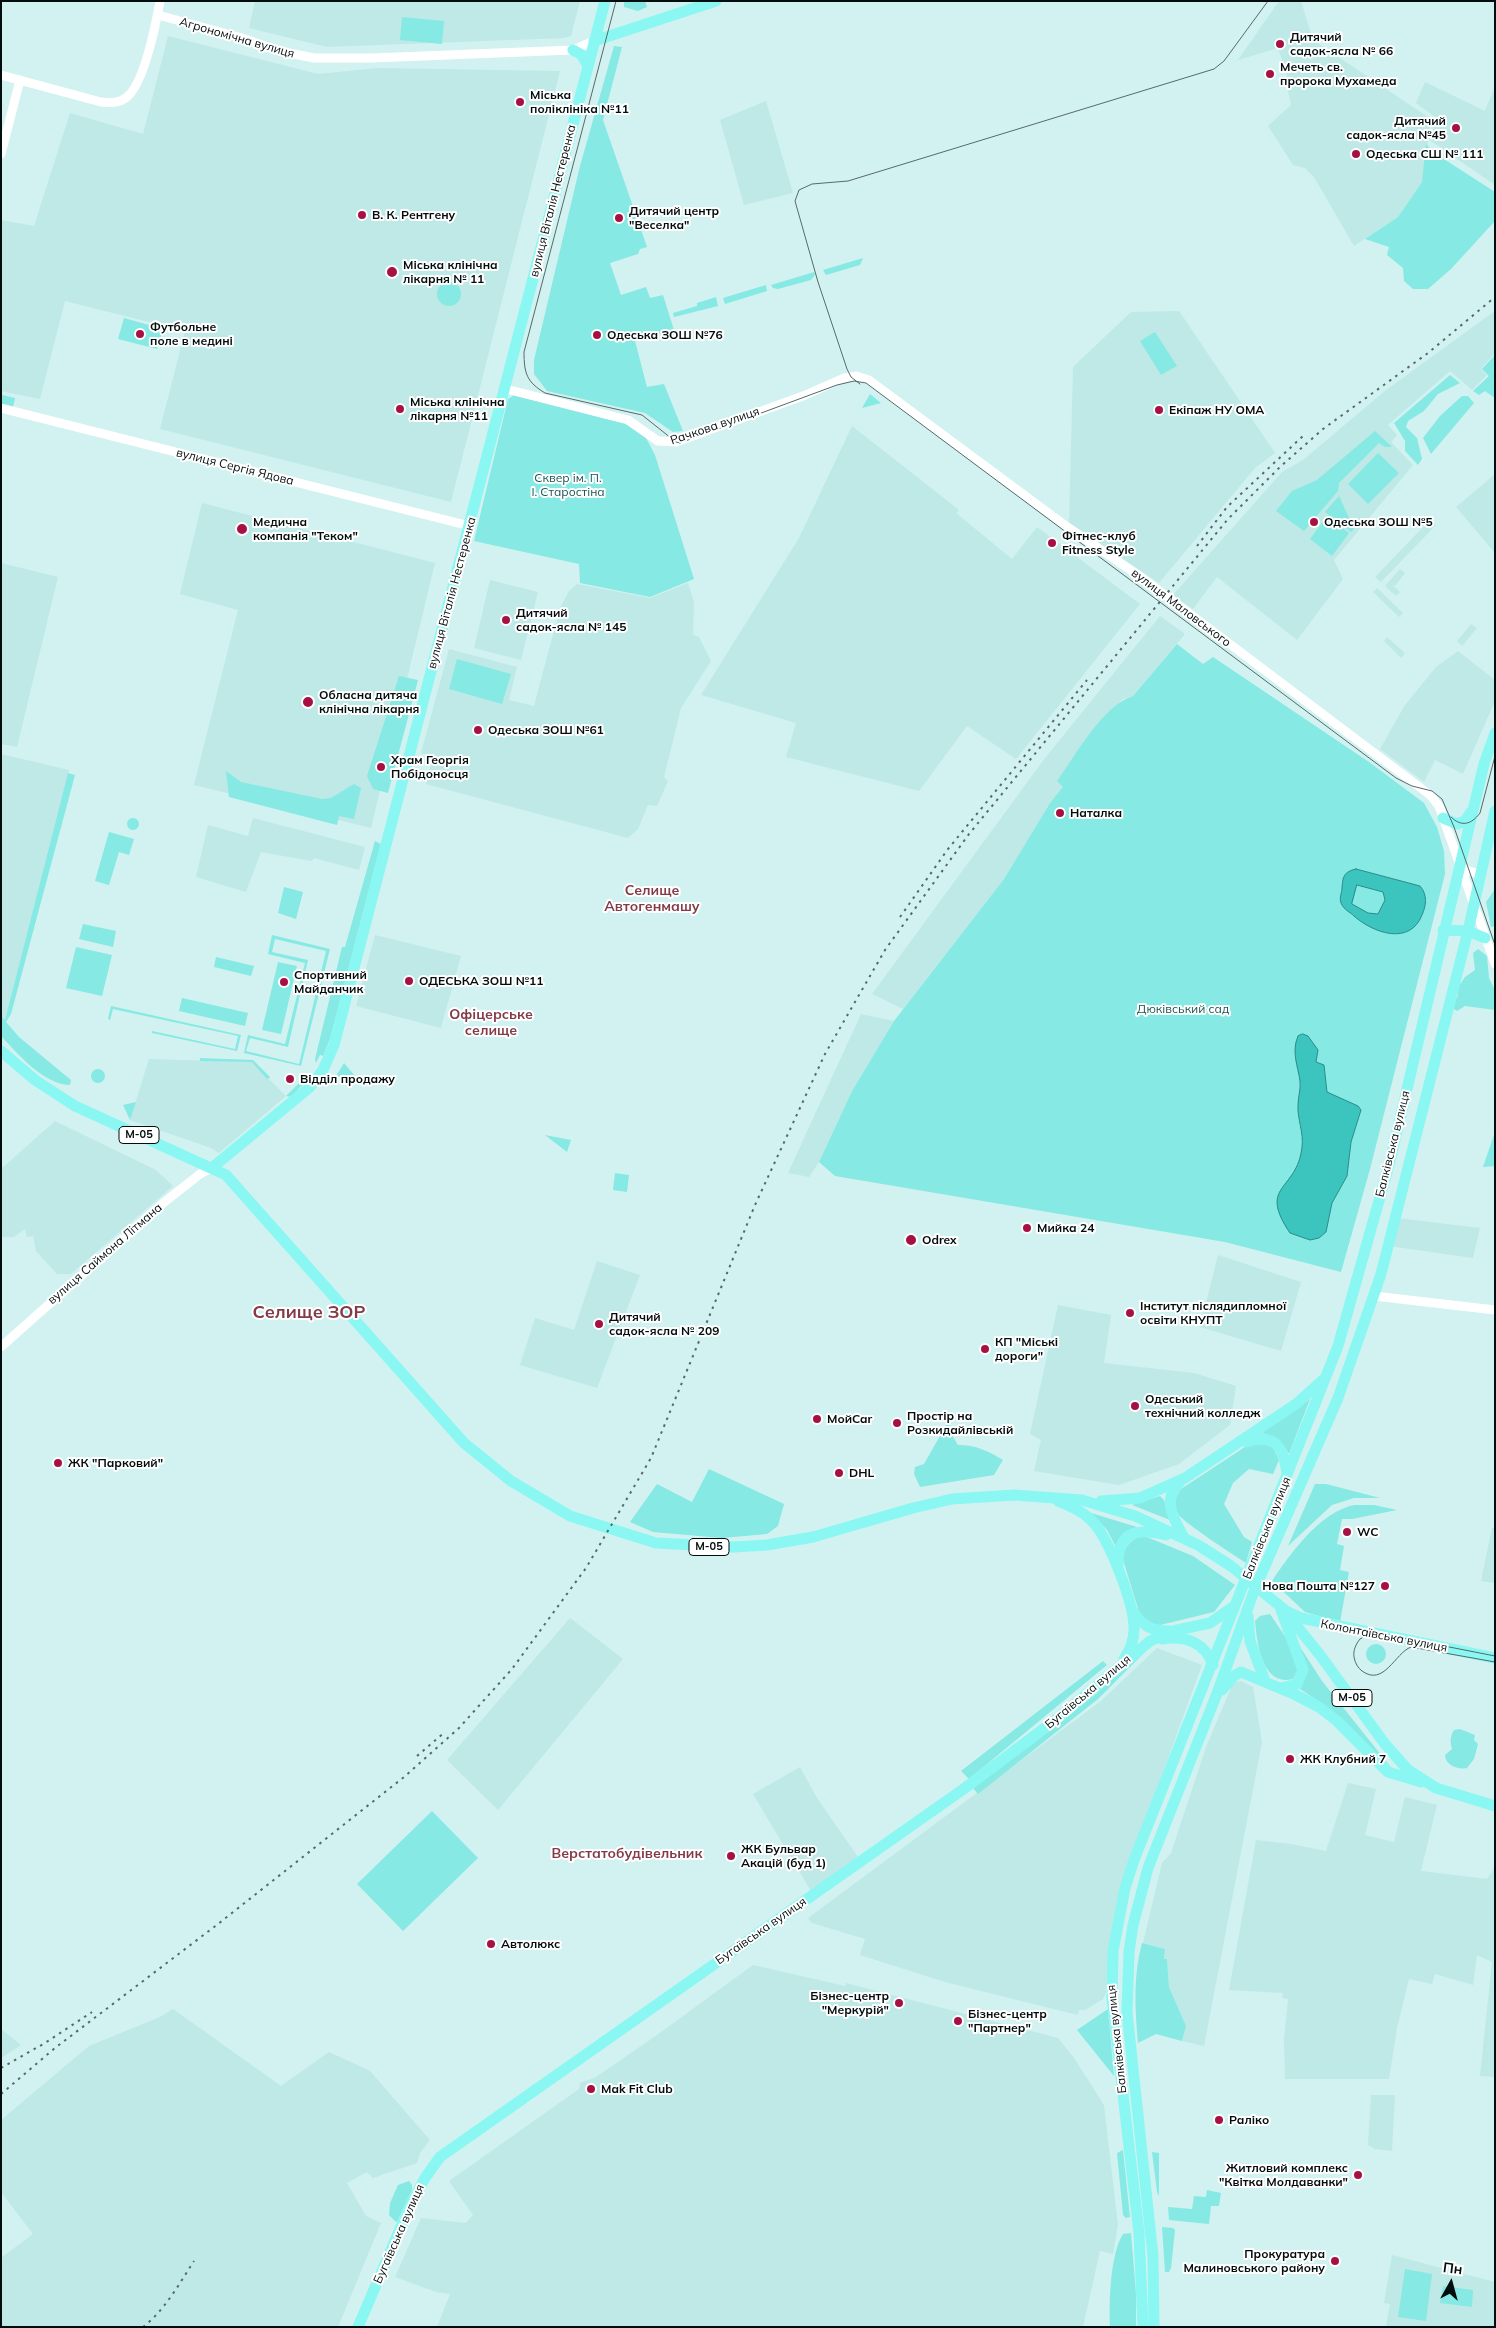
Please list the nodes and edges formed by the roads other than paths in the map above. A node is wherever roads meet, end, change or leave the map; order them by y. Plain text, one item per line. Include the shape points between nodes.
1 (160, 1) edge
2 (605, 1) edge
3 (716, 1) edge
4 (158, 15) junction
5 (594, 41) junction
6 (573, 50) junction
7 (588, 66) junction
8 (1, 75) edge
9 (20, 80) junction
10 (1, 154) edge
11 (869, 380) joint
12 (506, 389) junction
13 (1, 408) edge
14 (470, 526) junction
15 (1495, 732) edge
16 (1473, 809) junction
17 (1495, 811) edge
18 (1443, 818) junction
19 (1460, 863) junction
20 (1480, 874) junction
21 (1473, 908) junction
22 (1443, 930) junction
23 (1468, 931) junction
24 (1485, 938) junction
25 (1495, 964) edge
26 (1, 1051) edge
27 (213, 1167) junction
28 (1374, 1296) junction
29 (1495, 1310) edge
30 (1, 1346) edge
31 (1327, 1376) junction
32 (1237, 1445) junction
33 (1288, 1476) junction
34 (1185, 1478) junction
35 (1042, 1496) junction
36 (1082, 1500) junction
37 (1186, 1539) junction
38 (1118, 1569) junction
39 (1242, 1604) junction
40 (1279, 1606) junction
41 (1131, 1609) junction
42 (1173, 1631) junction
43 (1150, 1642) junction
44 (1495, 1658) edge
45 (1213, 1665) junction
46 (1117, 1669) junction
47 (1265, 1681) junction
48 (1280, 1688) junction
49 (1216, 1696) junction
50 (1427, 1784) junction
51 (1495, 1806) edge
52 (358, 2327) edge
53 (1143, 2327) edge
54 (1154, 2327) edge

1 - 4 street
2 - 5 main road, вулиця Віталія Нестеренка
3 - 5 main road
4 - 6 street, Агрономічна вулиця via 279,51 314,58
4 - 9 street via 142,73 124,100 101,102
5 - 6 street, Агрономічна вулиця
5 - 7 main road, вулиця Віталія Нестеренка
6 - 7 main road via 582,54
7 - 12 main road, вулиця Віталія Нестеренка
8 - 9 street
9 - 10 street
11 - 12 street, Рачкова вулиця via 856,376 844,378 676,442 664,443 628,420
11 - 18 street, вулиця Маловського via 1066,526 1142,577 1392,764 1434,799
12 - 14 main road, вулиця Віталія Нестеренка
13 - 14 street, вулиця Сергія Ядова
14 - 27 main road, вулиця Віталія Нестеренка via 334,1045 323,1070 310,1087
15 - 16 main road, Балківська вулиця
16 - 18 main road via 1465,821 1457,824
16 - 19 main road, Балківська вулиця
17 - 20 main road, Балківська вулиця
18 - 19 street, вулиця Маловського
19 - 20 street via 1466,870
19 - 21 street, вулиця Маловського
19 - 22 main road, Балківська вулиця
20 - 21 main road, Балківська вулиця
21 - 23 main road, Балківська вулиця
21 - 24 street, вулиця Маловського
22 - 23 main road
22 - 31 main road, Балківська вулиця via 1389,1165 1350,1308
23 - 24 main road
23 - 28 main road, Балківська вулиця
24 - 25 street, вулиця Маловського
26 - 27 main road, М-05 via 35,1080 75,1106
27 - 30 street, вулиця Саймона Літмана via 162,1204
27 - 35 main road, М-05 via 236,1183 421,1396 474,1452 522,1489 588,1523 662,1544 766,1545 812,1538 952,1499
28 - 29 street
28 - 39 main road, Балківська вулиця via 1327,1425
31 - 32 main road via 1296,1404
31 - 33 main road, Балківська вулиця
32 - 33 main road via 1261,1438 1270,1440 1283,1452
32 - 34 main road
33 - 39 main road, Балківська вулиця
34 - 36 main road via 1133,1500
34 - 37 main road via 1173,1490 1169,1502 1172,1515
35 - 36 main road, М-05
35 - 38 main road via 1076,1509 1092,1521
36 - 37 main road, М-05 via 1135,1516
37 - 38 main road via 1149,1531 1135,1532 1120,1546
37 - 40 main road, М-05 via 1232,1566
38 - 41 main road
39 - 42 main road, Бугаївська вулиця via 1210,1623
39 - 45 main road, Балківська вулиця
39 - 47 main road via 1250,1641
39 - 49 main road, Балківська вулиця
40 - 44 main road, Колонтаївська вулиця via 1312,1622
40 - 48 main road via 1303,1670 1297,1684
40 - 50 main road, М-05 via 1320,1655 1391,1752
41 - 42 main road via 1145,1626
41 - 46 main road via 1133,1640
42 - 43 main road, Бугаївська вулиця
43 - 45 main road via 1174,1638 1189,1640 1205,1650
43 - 46 main road, Бугаївська вулиця
45 - 53 main road, Балківська вулиця via 1134,1860 1113,1951 1112,2012 1138,2227
46 - 52 main road, Бугаївська вулиця via 965,1788 440,2157 424,2178 409,2208
47 - 48 main road
47 - 49 main road via 1241,1672
48 - 50 main road via 1329,1714 1388,1772
49 - 54 main road, Балківська вулиця via 1148,1868 1129,1952 1127,2012 1153,2256
50 - 51 main road, М-05

